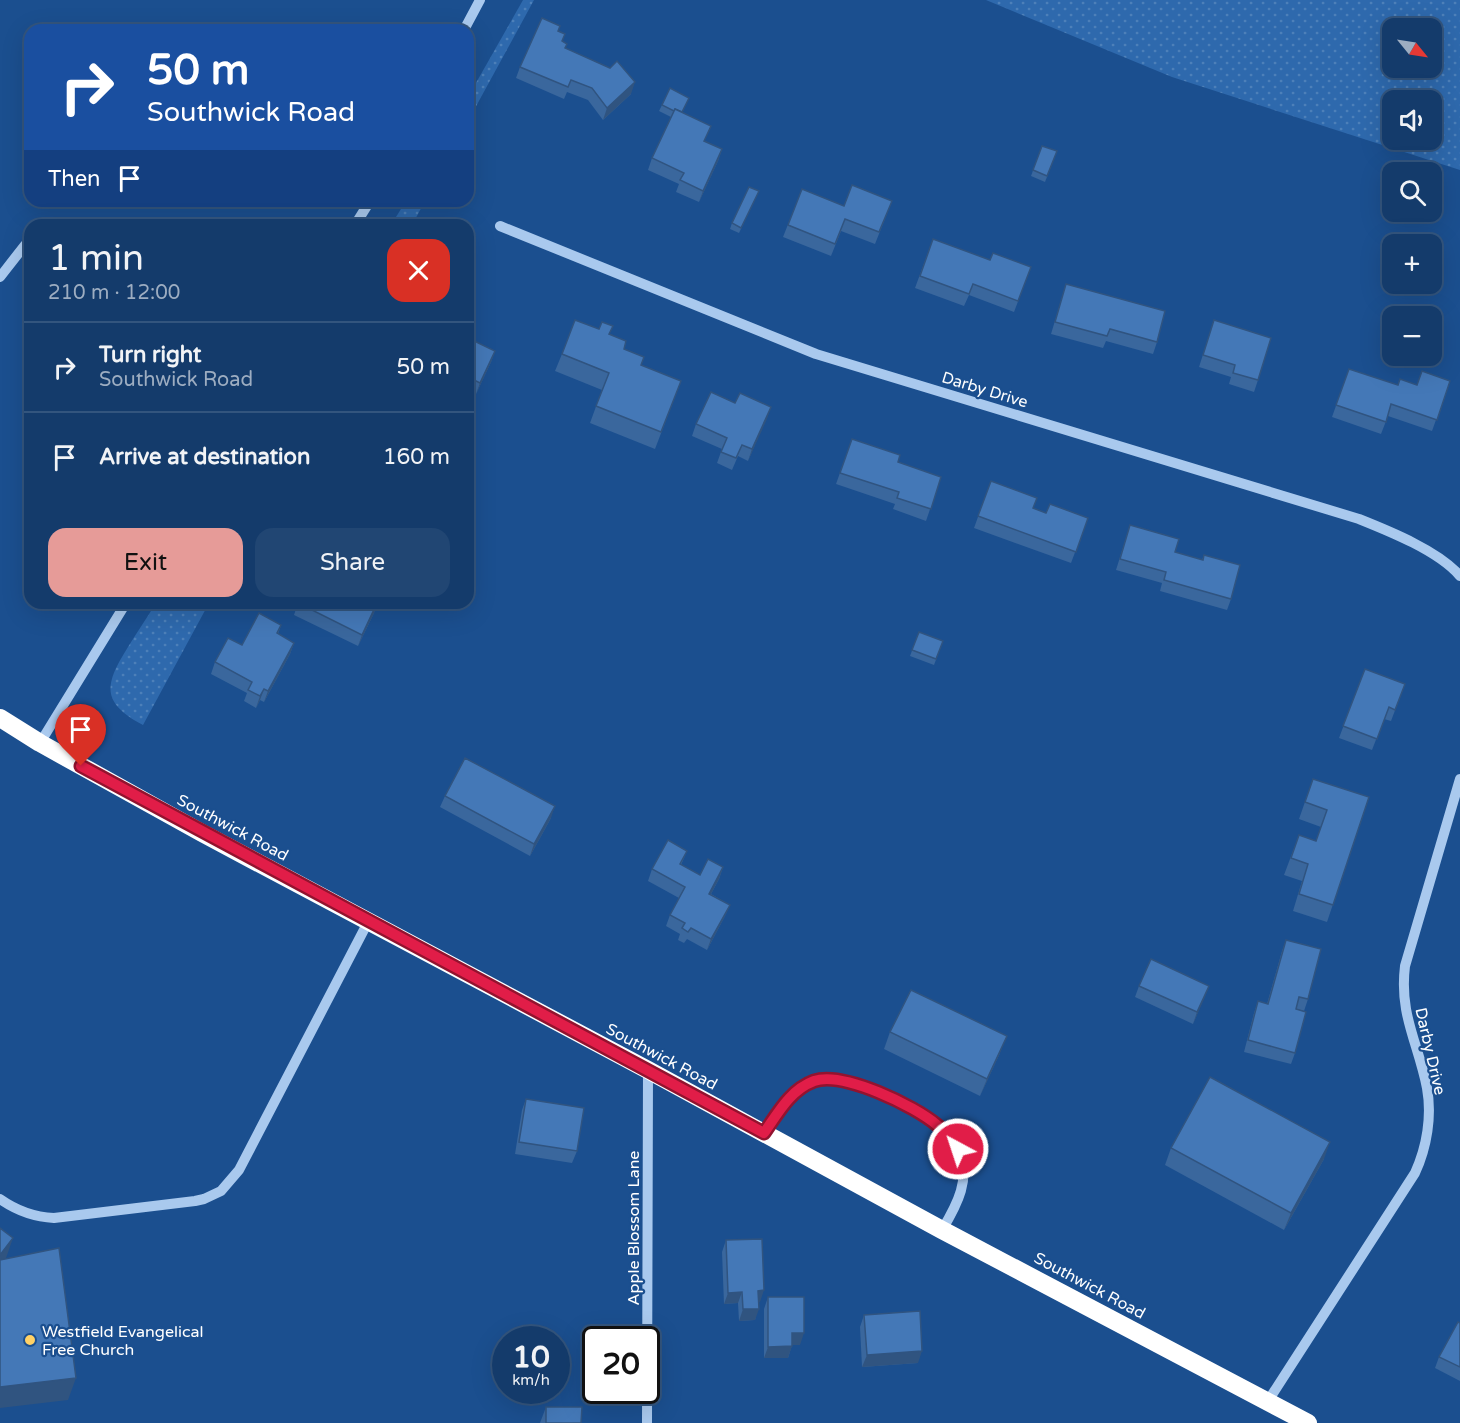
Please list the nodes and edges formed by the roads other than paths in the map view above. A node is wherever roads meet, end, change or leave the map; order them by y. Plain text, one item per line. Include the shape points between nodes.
1 (480, 0) edge
2 (467, 24) edge
3 (500, 226) dead end
4 (24, 246) edge
5 (0, 276) edge
6 (1460, 576) edge
7 (122, 609) edge
8 (0, 718) edge
9 (40, 743) junction
10 (1460, 779) edge
11 (368, 922) junction
12 (648, 1070) junction
13 (764, 1133) junction
14 (0, 1199) edge
15 (942, 1230) junction
16 (1268, 1401) junction
17 (647, 1423) edge
18 (1308, 1423) edge

1 - 2 street
3 - 6 street, Darby Drive via 816,354 1359,519 1424,549
4 - 5 street
7 - 9 street
8 - 9 highway, Southwick Road
9 - 11 highway, Southwick Road
10 - 16 street, Darby Drive via 1402,986 1427,1088 1427,1137 1422,1157
11 - 12 highway, Southwick Road
11 - 14 street via 250,1150 234,1178 221,1191 195,1201 54,1218 32,1215
12 - 13 highway, Southwick Road
12 - 17 street, Apple Blossom Lane
13 - 15 highway, Southwick Road
13 - 15 street via 788,1098 817,1080 851,1083 886,1095 924,1115 950,1137 958,1149 963,1172 959,1201
15 - 16 highway, Southwick Road
16 - 18 highway, Southwick Road

